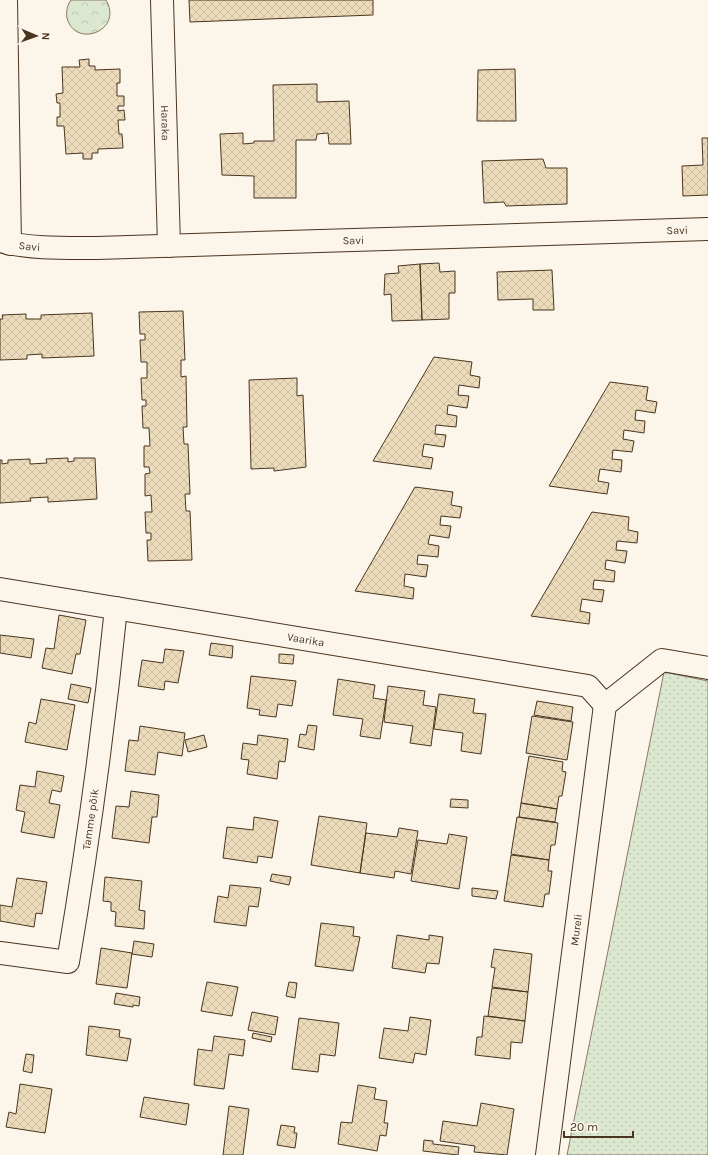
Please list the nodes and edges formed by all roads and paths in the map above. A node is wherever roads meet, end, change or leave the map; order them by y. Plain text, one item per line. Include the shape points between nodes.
1 (162, 0) edge
2 (4, 14) edge
3 (708, 229) edge
4 (5, 242) edge
5 (169, 246) junction
6 (0, 589) edge
7 (116, 608) junction
8 (708, 668) edge
9 (605, 705) junction
10 (0, 953) edge
11 (547, 1155) edge

1 - 5 street, Haraka
2 - 4 street
3 - 5 street, Savi
4 - 5 street, Savi via 62,248
6 - 7 street, Vaarika
7 - 9 street, Vaarika via 588,686
7 - 10 street, Tamme põik via 86,856 68,962
8 - 9 street via 662,660
9 - 11 street, Mureli

